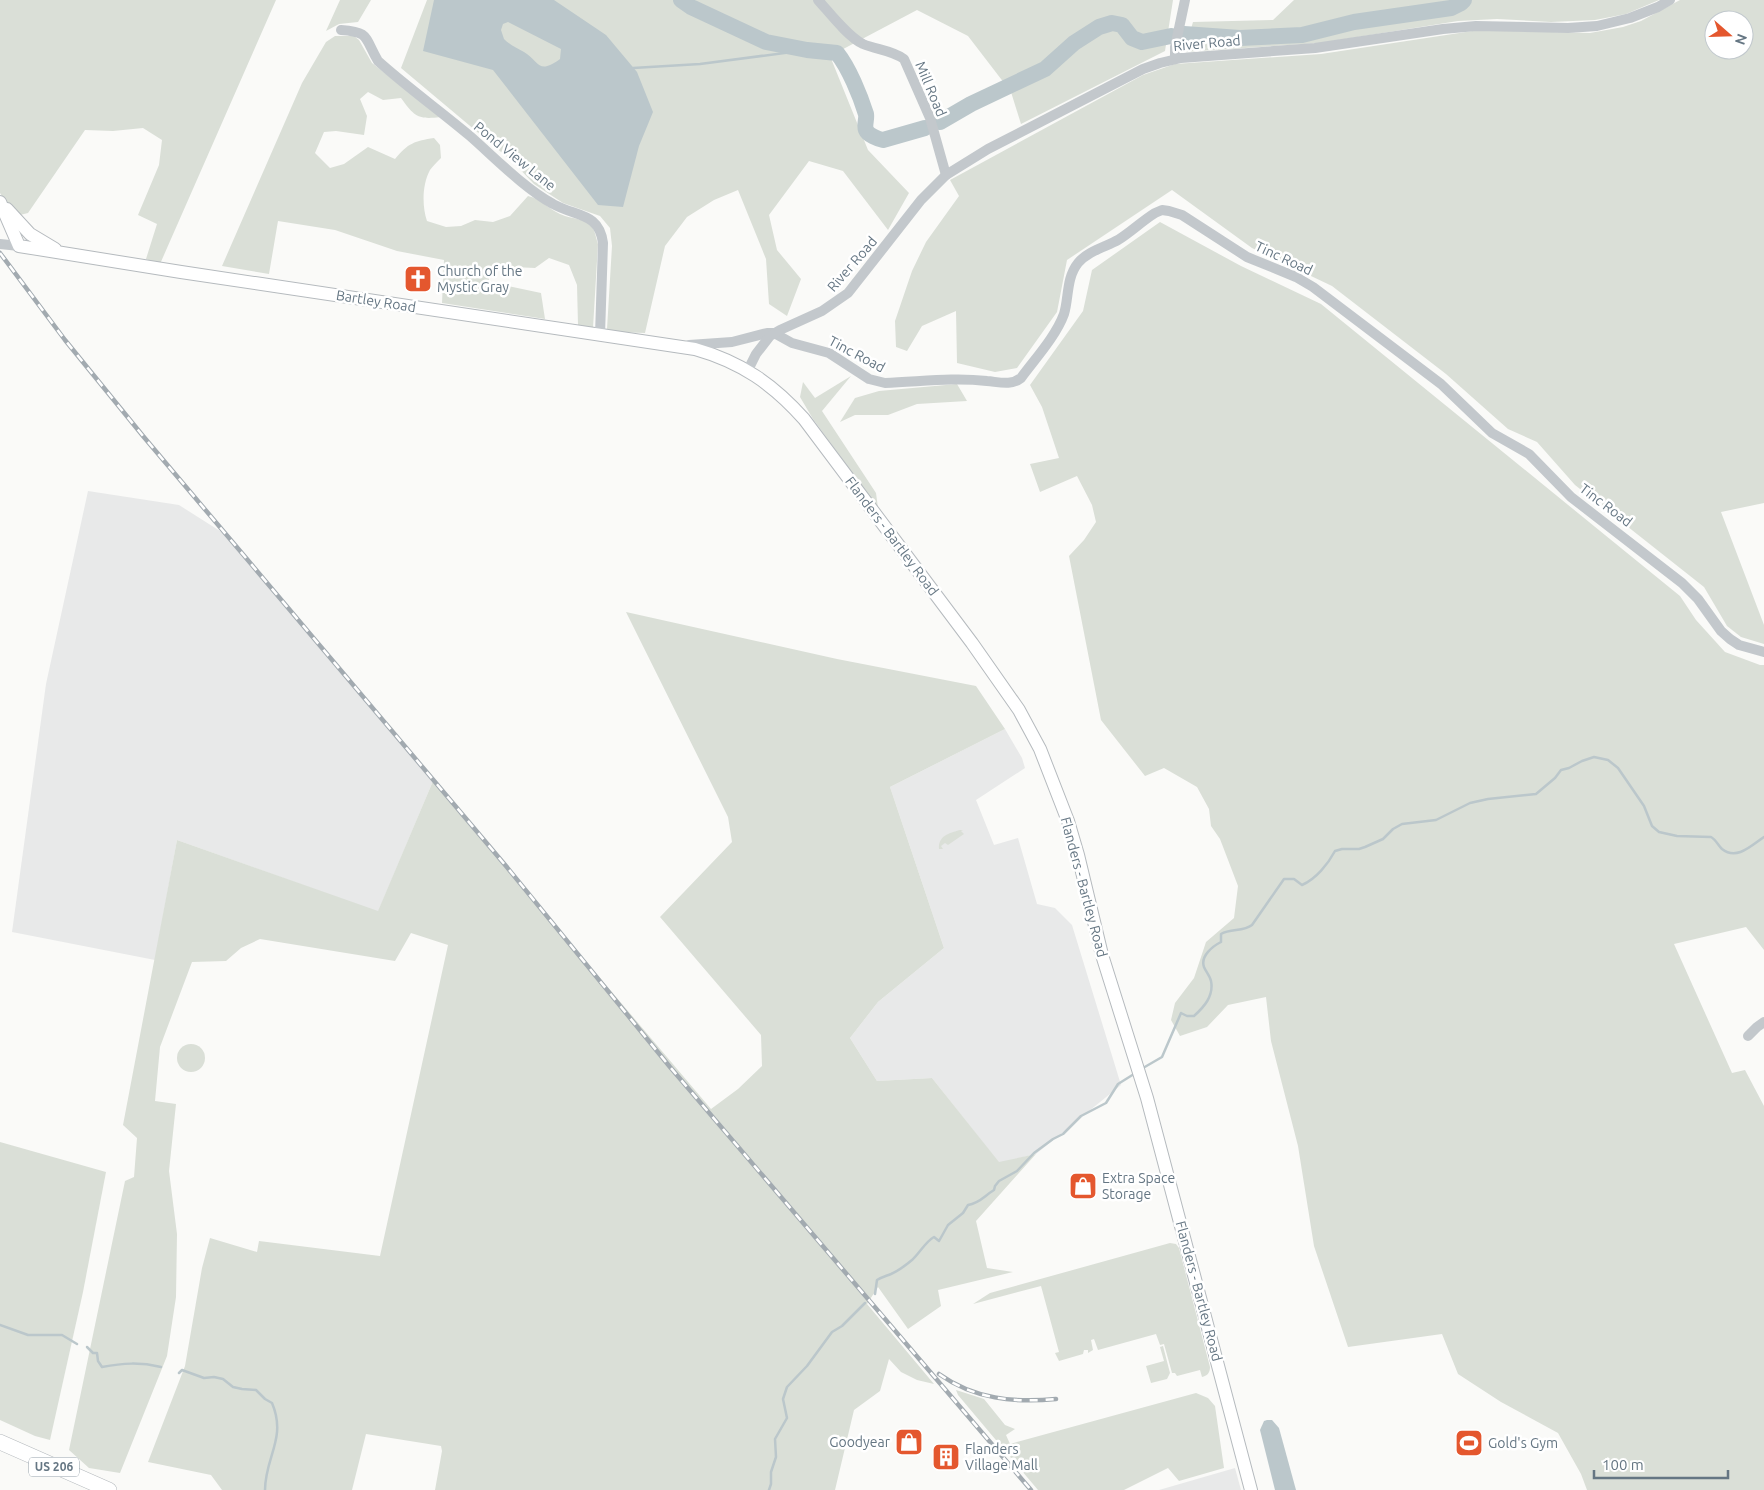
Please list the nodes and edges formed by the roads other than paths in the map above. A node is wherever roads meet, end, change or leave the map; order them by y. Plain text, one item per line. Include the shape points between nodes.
1 (818, 0) edge
2 (1185, 0) edge
3 (1670, 0) edge
4 (341, 30) dead end
5 (1175, 59) junction
6 (946, 175) junction
7 (1, 203) edge
8 (0, 231) edge
9 (0, 244) edge
10 (19, 246) junction
11 (63, 253) junction
12 (774, 333) junction
13 (600, 335) junction
14 (680, 346) junction
15 (748, 370) junction
16 (1764, 652) edge
17 (1764, 1022) edge
18 (1748, 1036) dead end
19 (0, 1442) edge
20 (109, 1490) edge
21 (1250, 1490) edge

1 - 6 street, Mill Road via 862,43 896,53 904,59 930,118
2 - 5 street via 1175,43
3 - 5 street, River Road via 1630,18 1597,26 1451,28 1315,48
4 - 13 street, Pond View Lane via 360,32 378,60 537,194 594,222 603,243
5 - 6 street, River Road via 1135,73 988,149
6 - 12 street, River Road via 921,200 864,275 843,297 822,311
7 - 8 main road via 3,222
7 - 10 main road
7 - 11 main road via 30,234
9 - 10 street, Bartley Road
10 - 11 main road, Bartley Road
11 - 13 main road, Bartley Road
12 - 14 street, River Road via 732,342
12 - 15 street, River Road via 761,346
12 - 16 street, Tinc Road via 829,353 878,382 962,378 1016,382 1056,330 1064,314 1070,279 1081,260 1117,240 1155,212 1176,213 1247,257 1305,282 1358,320 1441,384 1492,434 1529,454 1570,496 1682,583 1730,639
13 - 14 main road, Bartley Road
14 - 15 main road, Bartley Road via 709,353
15 - 21 main road, Flanders - Bartley Road via 777,391 804,419 972,643 1019,710 1040,749 1068,821 1102,955 1147,1098
17 - 18 street
19 - 20 highway, US 206

